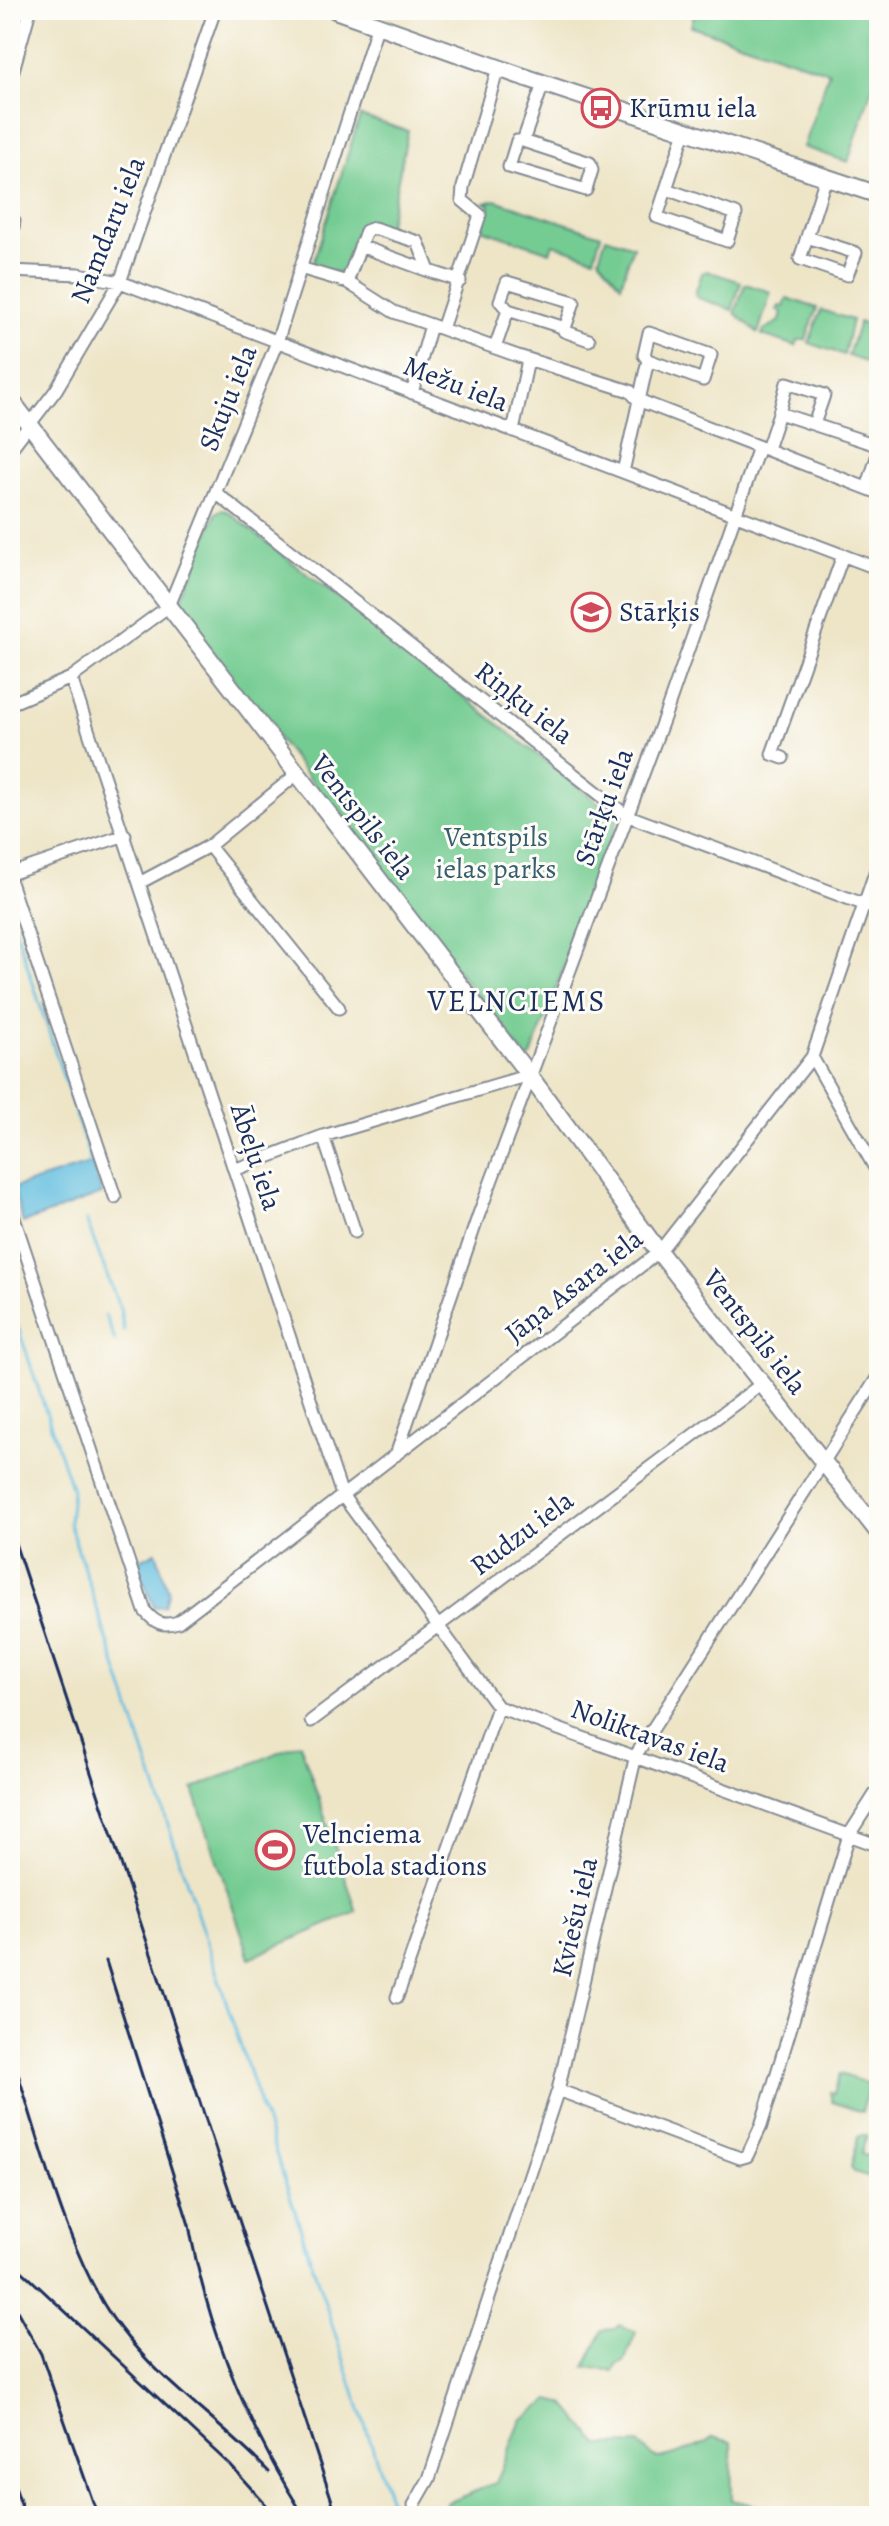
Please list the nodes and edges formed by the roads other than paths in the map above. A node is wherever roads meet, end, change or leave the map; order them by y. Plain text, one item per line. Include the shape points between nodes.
1 (30, 10) edge
2 (215, 10) edge
3 (335, 10) edge
4 (378, 24) junction
5 (498, 68) junction
6 (10, 81) edge
7 (543, 84) junction
8 (685, 131) junction
9 (523, 141) junction
10 (826, 177) junction
11 (666, 189) junction
12 (879, 195) edge
13 (10, 216) edge
14 (807, 237) junction
15 (360, 246) junction
16 (10, 247) edge
17 (300, 268) junction
18 (10, 271) edge
19 (429, 271) junction
20 (460, 281) junction
21 (120, 282) junction
22 (347, 282) junction
23 (508, 310) junction
24 (437, 327) junction
25 (565, 328) junction
26 (589, 340) dead end
27 (277, 342) junction
28 (495, 348) junction
29 (528, 360) junction
30 (648, 360) junction
31 (412, 393) junction
32 (10, 399) edge
33 (638, 400) junction
34 (779, 413) junction
35 (814, 424) junction
36 (31, 426) junction
37 (513, 431) junction
38 (763, 448) junction
39 (879, 448) edge
40 (10, 450) edge
41 (623, 472) junction
42 (867, 488) junction
43 (216, 493) junction
44 (879, 493) edge
45 (737, 514) junction
46 (843, 555) junction
47 (879, 569) edge
48 (169, 606) junction
49 (71, 678) junction
50 (10, 704) edge
51 (783, 758) dead end
52 (297, 774) junction
53 (626, 815) junction
54 (125, 835) junction
55 (209, 846) junction
56 (879, 861) edge
57 (10, 874) edge
58 (10, 882) edge
59 (141, 882) junction
60 (864, 904) junction
61 (879, 910) edge
62 (339, 1008) dead end
63 (812, 1057) junction
64 (529, 1075) junction
65 (323, 1136) junction
66 (234, 1170) junction
67 (879, 1175) edge
68 (115, 1197) dead end
69 (10, 1206) edge
70 (355, 1232) dead end
71 (659, 1252) junction
72 (879, 1375) edge
73 (763, 1383) junction
74 (396, 1455) junction
75 (823, 1460) junction
76 (342, 1495) junction
77 (879, 1533) edge
78 (438, 1628) junction
79 (498, 1707) junction
80 (311, 1721) dead end
81 (636, 1755) junction
82 (879, 1788) edge
83 (849, 1835) junction
84 (879, 1846) edge
85 (397, 1997) dead end
86 (558, 2090) junction
87 (417, 2516) edge

1 - 6 street
2 - 21 street, Namdaru iela
3 - 4 street
4 - 5 street
4 - 17 street, Skuju iela
5 - 7 street
5 - 20 street via 463,187 462,200 480,215
7 - 8 street
7 - 9 street
8 - 10 street
8 - 11 street
9 - 9 street via 590,163 586,190 509,167 517,141
10 - 12 street
10 - 14 street
11 - 11 street via 657,217 727,241 736,214
13 - 16 street
14 - 14 street via 800,259 847,275 856,253
15 - 19 street
15 - 19 street via 366,231 374,228 418,242
15 - 22 street
17 - 22 street
17 - 27 street, Skuju iela
18 - 21 street, Mežu iela
19 - 20 street
20 - 24 street
21 - 27 street, Mežu iela
21 - 36 street, Namdaru iela
22 - 24 street via 394,312
23 - 25 street
23 - 25 street via 500,301 507,282 574,302
23 - 28 street
24 - 28 street
24 - 31 street
25 - 26 street
27 - 31 street, Mežu iela
27 - 43 street, Skuju iela
28 - 29 street
29 - 33 street via 630,391
29 - 37 street
30 - 30 street via 703,380 711,355 649,333 644,355
30 - 33 street
31 - 37 street, Mežu iela
32 - 36 street, Ventspils iela
33 - 38 street
33 - 41 street
34 - 35 street
34 - 35 street, Stārķu iela via 787,383 824,395
34 - 38 street, Stārķu iela
35 - 39 street
36 - 40 street, Namdaru iela
36 - 48 street, Ventspils iela
37 - 41 street, Mežu iela
38 - 42 street
38 - 45 street, Stārķu iela
39 - 42 street
41 - 45 street, Mežu iela
42 - 44 street
43 - 48 street, Skuju iela
43 - 53 street, Riņķu iela
45 - 46 street, Mežu iela
45 - 53 street, Stārķu iela
46 - 47 street, Mežu iela
46 - 51 street via 772,754
48 - 49 street
48 - 52 street, Ventspils iela
49 - 50 street
49 - 54 street, Ābeļu iela
52 - 55 street
52 - 64 street, Ventspils iela
53 - 60 street, Riņķu iela
53 - 64 street, Stārķu iela
54 - 57 street
54 - 59 street, Ābeļu iela
55 - 59 street
55 - 62 street
56 - 60 street, Jāņa Asara iela
58 - 68 street
59 - 66 street, Ābeļu iela
60 - 61 street, Riņķu iela
60 - 63 street, Jāņa Asara iela
63 - 67 street
63 - 71 street, Jāņa Asara iela
64 - 65 street
64 - 71 street, Ventspils iela
64 - 74 street, Stārķu iela
65 - 66 street
65 - 70 street
66 - 76 street, Ābeļu iela
69 - 76 street, Jāņa Asara iela via 145,1611 154,1622 178,1622
71 - 73 street, Ventspils iela
71 - 74 street, Jāņa Asara iela
72 - 75 street, Kviešu iela
73 - 75 street, Ventspils iela
73 - 78 street, Rudzu iela
74 - 76 street, Jāņa Asara iela
75 - 77 street, Ventspils iela
75 - 81 street, Kviešu iela
76 - 78 street, Ābeļu iela
78 - 79 street
78 - 80 street, Rudzu iela
79 - 81 street, Noliktavas iela
79 - 85 street
81 - 83 street, Noliktavas iela
81 - 86 street, Kviešu iela
82 - 83 street
83 - 84 street, Noliktavas iela
83 - 86 street via 761,2126 747,2156 740,2158
86 - 87 street, Kviešu iela via 429,2479 414,2505

